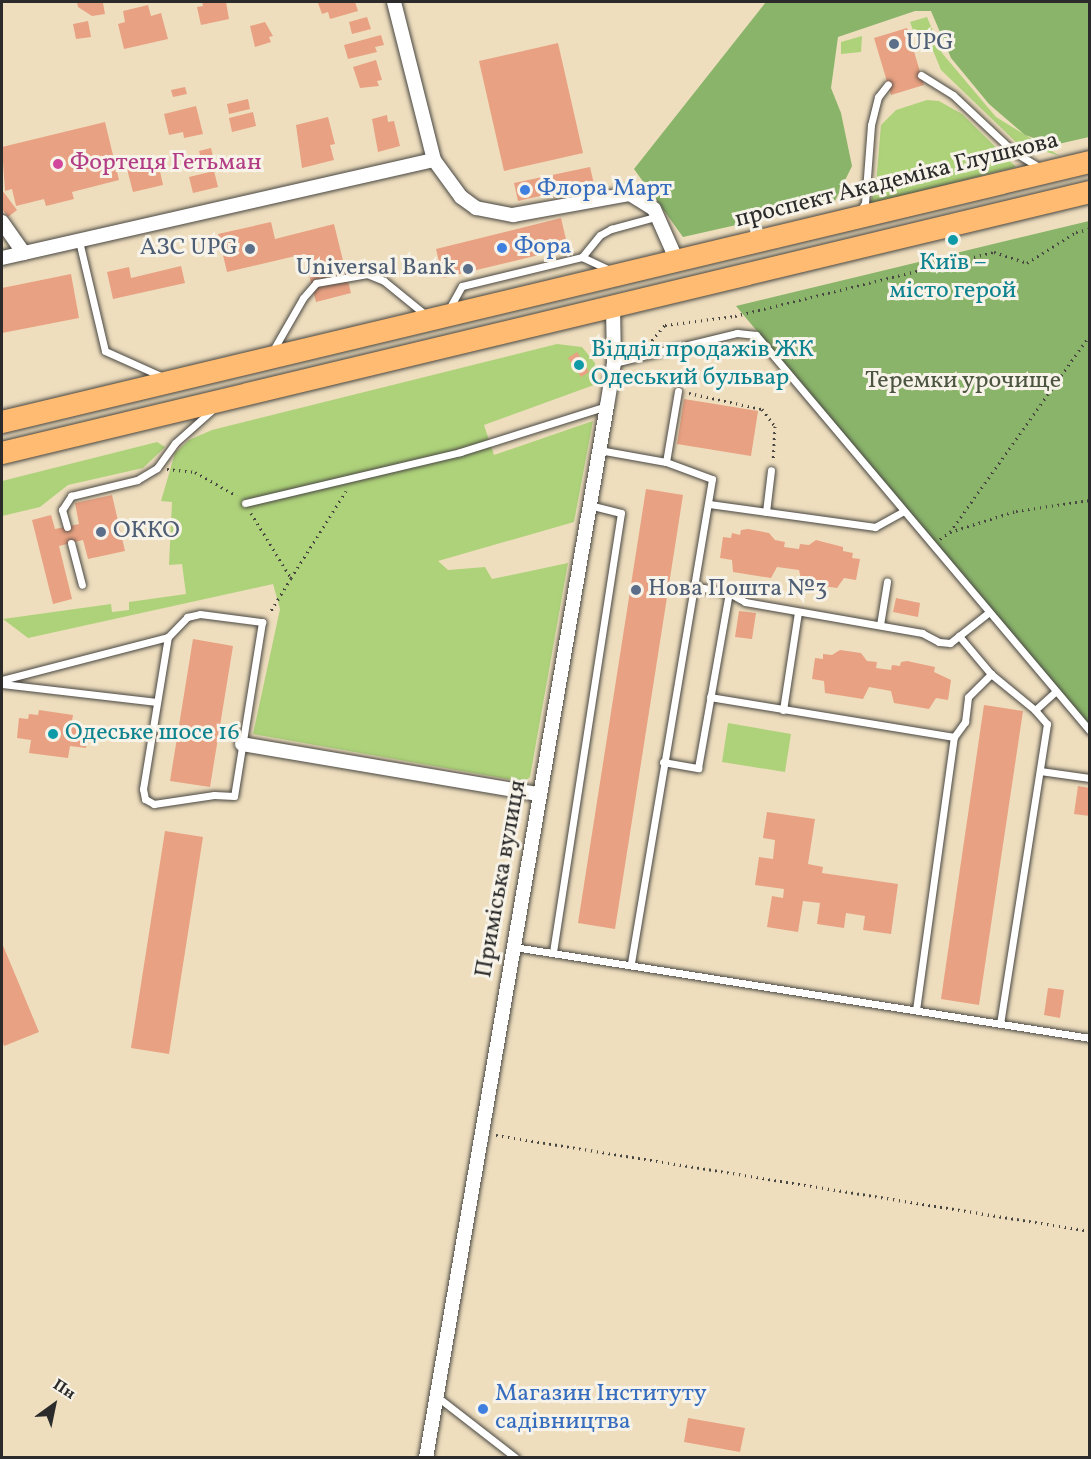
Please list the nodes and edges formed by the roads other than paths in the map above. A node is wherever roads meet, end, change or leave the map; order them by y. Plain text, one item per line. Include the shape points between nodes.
1 (394, 2) edge
2 (921, 75) dead end
3 (888, 84) dead end
4 (434, 160) junction
5 (1089, 162) edge
6 (1048, 172) junction
7 (1089, 192) edge
8 (659, 216) junction
9 (856, 219) junction
10 (2, 222) edge
11 (80, 241) junction
12 (24, 253) junction
13 (582, 257) junction
14 (2, 258) edge
15 (677, 261) junction
16 (620, 275) junction
17 (613, 308) junction
18 (439, 318) junction
19 (269, 358) junction
20 (614, 363) junction
21 (173, 381) junction
22 (678, 391) road end
23 (222, 400) junction
24 (607, 406) junction
25 (2, 422) edge
26 (599, 450) junction
27 (2, 453) edge
28 (666, 462) junction
29 (771, 470) road end
30 (244, 503) road end
31 (708, 504) junction
32 (589, 505) junction
33 (766, 512) junction
34 (902, 512) junction
35 (67, 527) dead end
36 (71, 543) dead end
37 (887, 582) dead end
38 (82, 585) dead end
39 (693, 586) junction
40 (729, 593) junction
41 (798, 612) junction
42 (988, 613) junction
43 (880, 625) junction
44 (959, 636) junction
45 (168, 637) junction
46 (991, 674) junction
47 (2, 682) edge
48 (1054, 693) junction
49 (710, 697) junction
50 (157, 702) junction
51 (783, 710) junction
52 (1035, 710) junction
53 (1089, 731) edge
54 (954, 737) junction
55 (242, 744) junction
56 (663, 762) junction
57 (1040, 771) junction
58 (1089, 778) edge
59 (539, 794) junction
60 (514, 947) junction
61 (553, 952) junction
62 (631, 964) junction
63 (916, 1011) junction
64 (1000, 1024) junction
65 (1089, 1038) edge
66 (436, 1396) junction
67 (426, 1458) edge
68 (516, 1458) edge

1 - 4 street
2 - 6 lane via 953,95 1014,152
3 - 9 lane via 878,96 871,125 865,203
4 - 8 street via 461,197 496,215 630,194
4 - 11 street
5 - 6 highway, проспект Академіка Глушкова
6 - 9 highway, проспект Академіка Глушкова
7 - 17 highway
8 - 13 lane via 610,229
8 - 15 street
9 - 15 highway, проспект Академіка Глушкова
10 - 12 street
11 - 12 street
11 - 21 lane via 105,351
12 - 14 street
13 - 16 lane
13 - 18 lane via 462,286
15 - 16 highway, проспект Академіка Глушкова
16 - 18 highway, проспект Академіка Глушкова
17 - 20 street, Приміська вулиця
17 - 23 highway
18 - 19 highway, проспект Академіка Глушкова
18 - 19 lane via 367,274 316,283 303,298
19 - 21 highway, проспект Академіка Глушкова
20 - 24 street, Приміська вулиця
20 - 34 lane via 737,333 756,335
21 - 25 highway, проспект Академіка Глушкова
22 - 28 lane
23 - 27 highway
23 - 35 lane via 175,443 157,468 137,480 71,496 62,510
24 - 26 street, Приміська вулиця
24 - 30 lane via 460,452
26 - 28 lane
26 - 32 street, Приміська вулиця
28 - 31 lane via 712,479
29 - 33 lane
31 - 33 lane
31 - 39 lane
32 - 59 street, Приміська вулиця
32 - 61 lane via 621,513
33 - 34 lane via 875,527
34 - 42 lane
36 - 38 lane
37 - 43 lane
39 - 40 lane
39 - 56 lane
40 - 41 lane via 745,602
40 - 49 lane
41 - 43 lane
41 - 51 lane
42 - 44 lane
42 - 48 lane
43 - 44 lane via 922,633 939,642 950,643
44 - 46 lane
45 - 47 lane
45 - 50 lane
45 - 55 lane via 187,617 200,614 262,622
46 - 52 lane
46 - 54 lane via 968,697 965,722
47 - 50 lane
48 - 52 lane
48 - 53 lane
49 - 51 lane
49 - 56 lane via 698,768
50 - 55 lane via 143,789 145,799 154,804 234,796
51 - 54 lane
52 - 57 lane via 1047,724
54 - 63 lane
55 - 59 street
56 - 62 lane
57 - 58 lane
57 - 64 lane
59 - 60 street, Приміська вулиця
60 - 61 lane
60 - 66 street, Приміська вулиця
61 - 62 lane
62 - 63 lane
63 - 64 lane
64 - 65 lane
66 - 67 street, Приміська вулиця
66 - 68 lane

